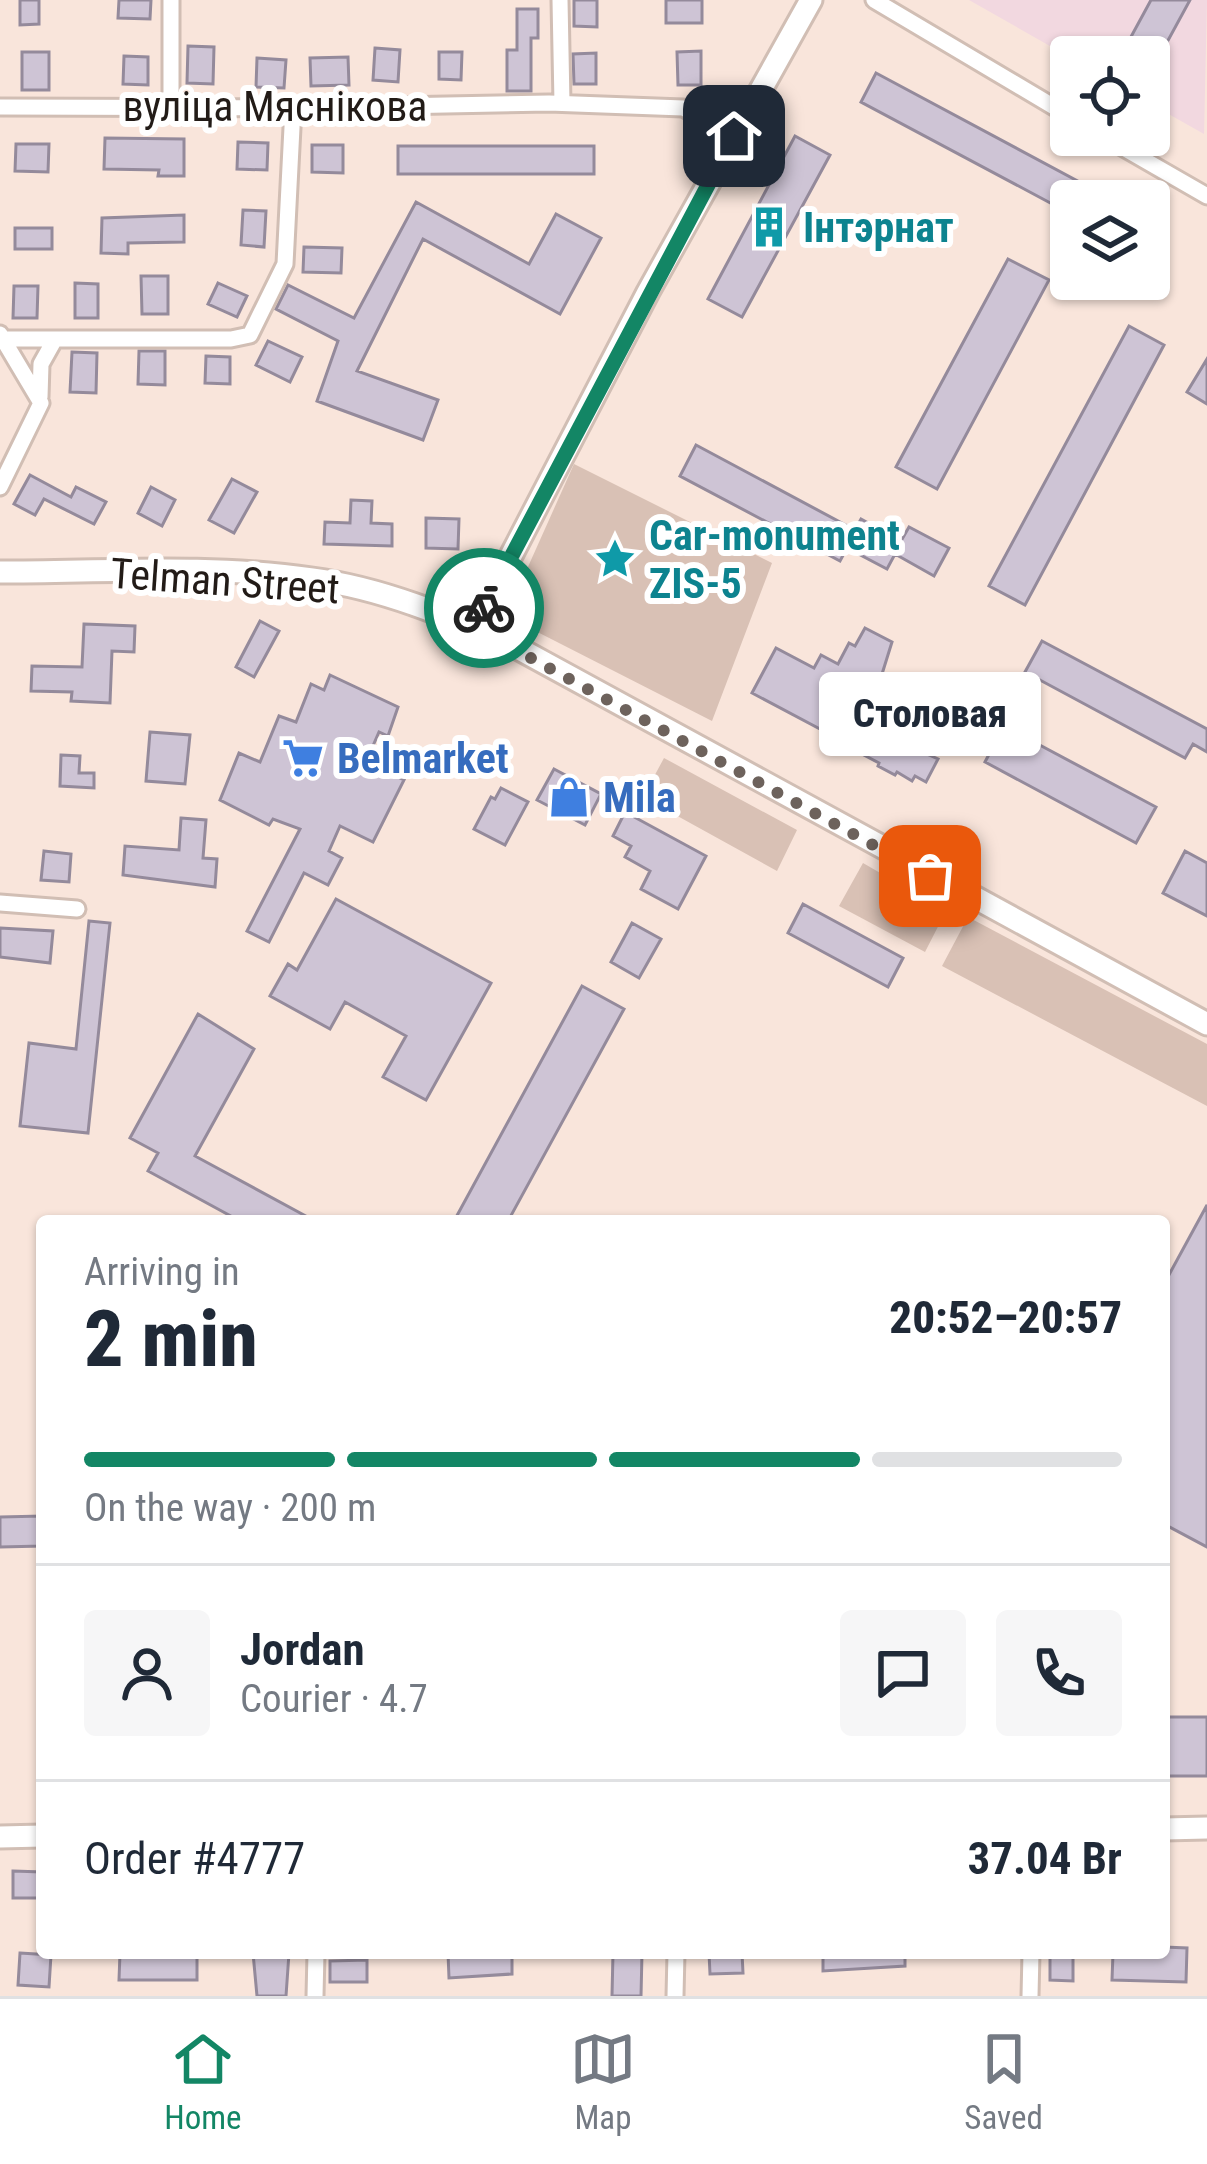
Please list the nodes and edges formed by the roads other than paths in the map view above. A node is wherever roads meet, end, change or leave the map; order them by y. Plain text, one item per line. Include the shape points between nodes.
1 (171, 0) edge
2 (560, 0) edge
3 (812, 0) edge
4 (874, 0) edge
5 (555, 103) junction
6 (1050, 105) edge
7 (171, 106) junction
8 (0, 107) edge
9 (293, 108) junction
10 (734, 136) junction
11 (1137, 156) edge
12 (1207, 196) edge
13 (1, 336) edge
14 (55, 339) junction
15 (40, 400) junction
16 (0, 487) edge
17 (0, 572) edge
18 (474, 627) junction
19 (0, 903) edge
20 (77, 909) dead end
21 (1207, 1024) edge
22 (1170, 1828) edge
23 (1207, 1828) edge
24 (36, 1836) edge
25 (0, 1837) edge
26 (316, 1959) edge
27 (676, 1959) edge
28 (1031, 1959) edge
29 (315, 1996) edge
30 (675, 1996) edge
31 (1030, 1996) edge

1 - 7 street
2 - 5 street
3 - 10 main road
4 - 6 street
5 - 9 street, вуліца Мяснікова
5 - 10 street, вуліца Мяснікова via 683,109
7 - 8 street, вуліца Мяснікова
7 - 9 street, вуліца Мяснікова
9 - 14 street via 285,263 250,334
10 - 18 main road
11 - 12 street
13 - 14 street
13 - 15 street
14 - 15 street via 41,364
15 - 16 street
17 - 18 main road, Telman Street via 314,579
18 - 21 main road, Telman Street
19 - 20 street
22 - 23 main road
24 - 25 main road
26 - 29 street
27 - 30 street
28 - 31 street

